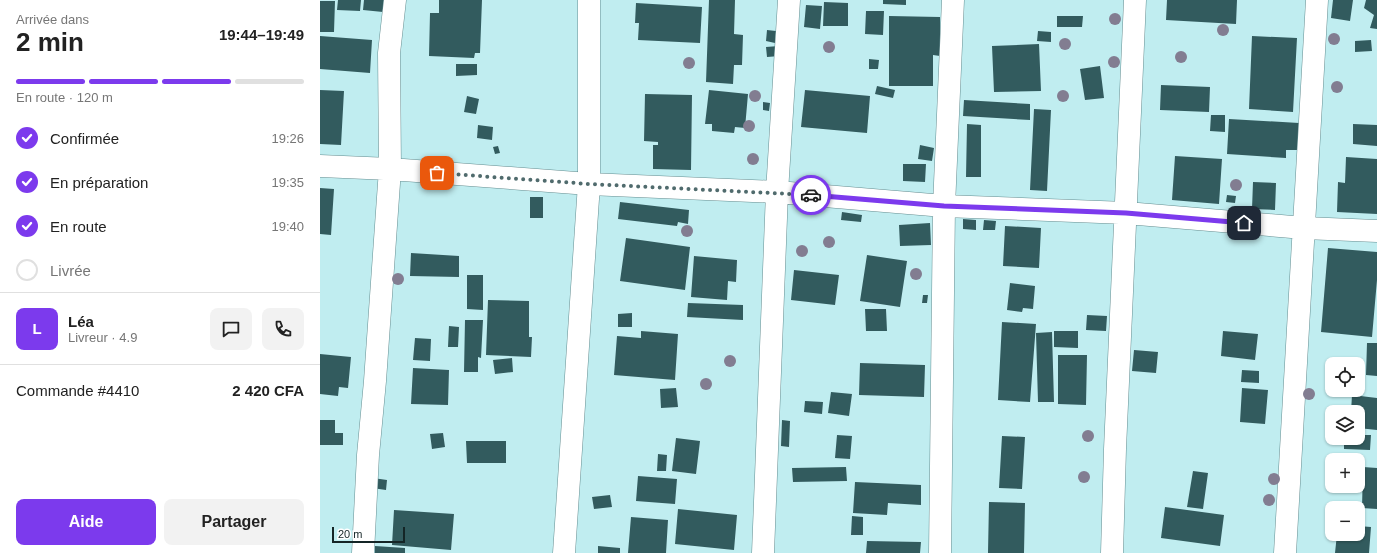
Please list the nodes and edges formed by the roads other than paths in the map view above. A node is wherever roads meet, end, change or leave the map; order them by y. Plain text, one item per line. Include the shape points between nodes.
1 (395, 0) edge
2 (590, 0) edge
3 (789, 0) edge
4 (953, 0) edge
5 (1134, 0) edge
6 (1317, 0) edge
7 (320, 166) edge
8 (390, 169) junction
9 (589, 184) junction
10 (777, 192) junction
11 (944, 206) junction
12 (1126, 213) junction
13 (1304, 228) junction
14 (1377, 231) edge
15 (363, 553) edge
16 (564, 553) edge
17 (763, 553) edge
18 (940, 553) edge
19 (1112, 553) edge
20 (1285, 553) edge

1 - 8 street via 389,53
2 - 9 street
3 - 10 street
4 - 11 street
5 - 12 street
6 - 13 street
7 - 8 street
8 - 9 street
8 - 15 street
9 - 10 street
9 - 16 street
10 - 11 street
10 - 17 street
11 - 12 street
11 - 18 street
12 - 13 street
12 - 19 street
13 - 14 street
13 - 20 street

